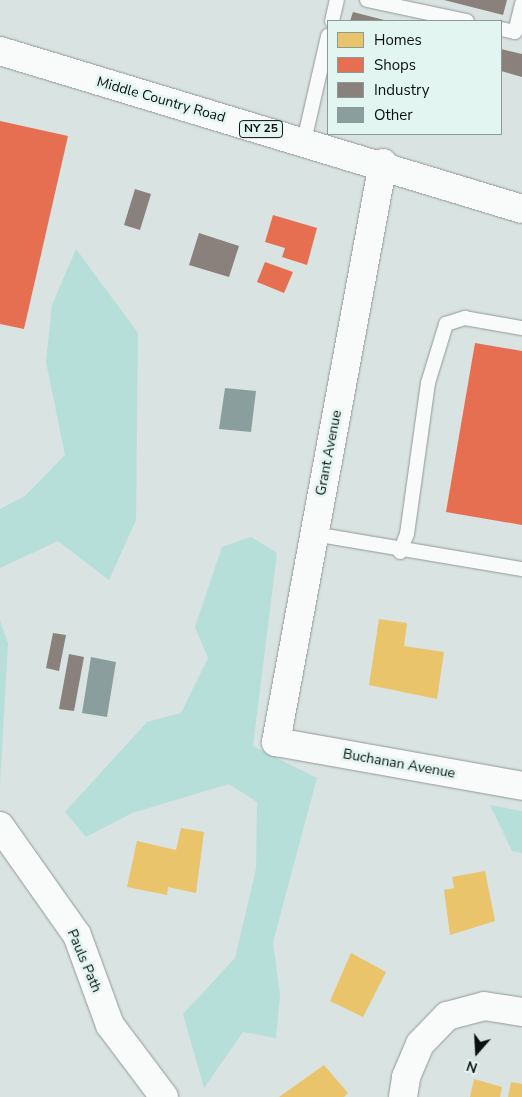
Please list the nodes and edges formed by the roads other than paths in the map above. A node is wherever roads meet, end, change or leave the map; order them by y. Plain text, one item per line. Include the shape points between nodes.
1 (337, 0) edge
2 (367, 0) edge
3 (522, 3) edge
4 (414, 5) edge
5 (332, 20) edge
6 (464, 20) edge
7 (502, 28) edge
8 (327, 40) edge
9 (0, 51) edge
10 (304, 141) junction
11 (383, 164) junction
12 (522, 209) edge
13 (522, 328) edge
14 (314, 534) junction
15 (400, 552) junction
16 (522, 569) edge
17 (276, 742) joint
18 (522, 786) edge
19 (0, 826) edge
20 (522, 1012) edge
21 (164, 1097) edge
22 (403, 1097) edge

1 - 5 lane
2 - 4 lane
3 - 7 lane via 515,32
4 - 6 lane
8 - 10 lane
9 - 10 street, Middle Country Road / NY 25
10 - 11 street, Middle Country Road / NY 25
11 - 12 street, Middle Country Road / NY 25
11 - 14 street, Grant Avenue
13 - 15 lane via 465,318 446,324 428,383
14 - 15 lane
14 - 17 street, Grant Avenue
15 - 16 lane
17 - 18 street, Buchanan Avenue
19 - 21 street, Pauls Path via 76,935 110,1026
20 - 22 street via 484,1006 448,1016 420,1044 406,1077

